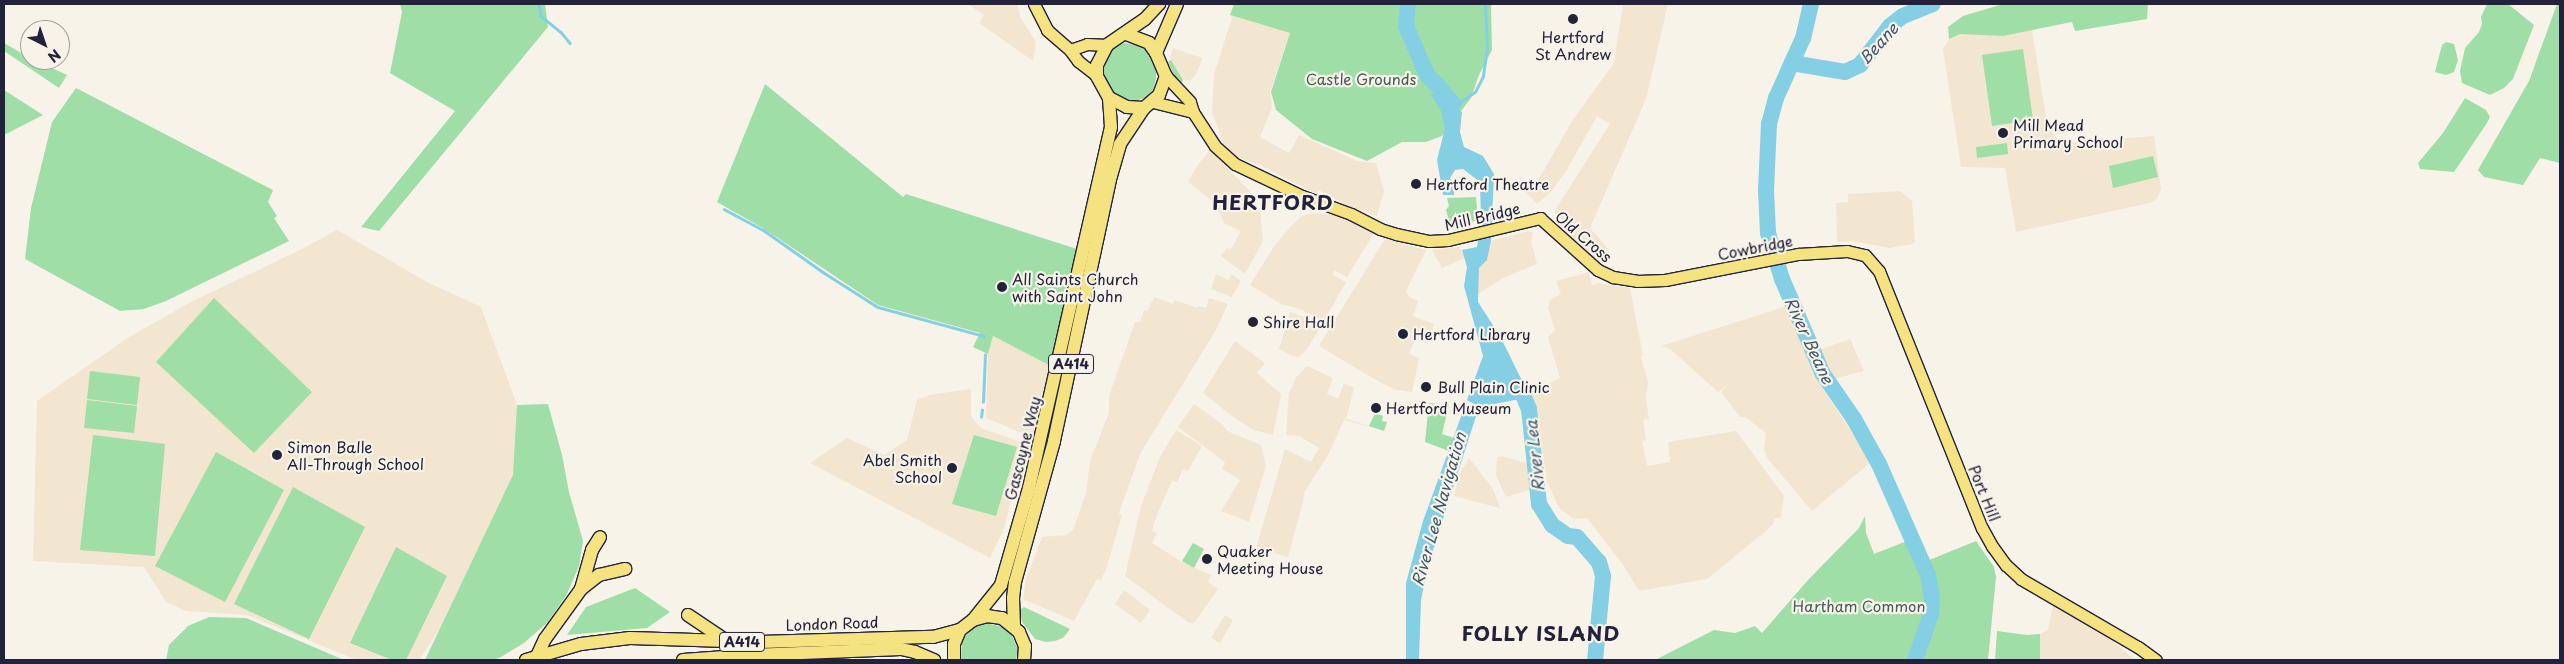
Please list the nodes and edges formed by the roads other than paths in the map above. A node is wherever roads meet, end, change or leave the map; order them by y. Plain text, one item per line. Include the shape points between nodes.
1 (1034, 4) edge
2 (1159, 4) edge
3 (1177, 4) edge
4 (1126, 34) junction
5 (1107, 45) junction
6 (1070, 50) junction
7 (1156, 53) junction
8 (1096, 76) junction
9 (1166, 76) junction
10 (1109, 98) junction
11 (1148, 105) junction
12 (1193, 112) junction
13 (1540, 218) joint
14 (1875, 264) joint
15 (1638, 281) joint
16 (600, 537) dead end
17 (625, 569) dead end
18 (581, 589) junction
19 (688, 615) dead end
20 (974, 620) junction
21 (1014, 626) junction
22 (960, 630) junction
23 (728, 642) junction
24 (534, 659) edge
25 (683, 660) edge
26 (934, 660) edge
27 (954, 660) edge
28 (1024, 660) edge
29 (2156, 660) edge

1 - 6 main road via 1048,30
2 - 4 highway
3 - 7 highway
4 - 5 highway
4 - 7 highway via 1142,39
5 - 6 main road via 1087,44
5 - 8 highway via 1100,55
6 - 8 main road
7 - 9 highway
8 - 10 highway
9 - 11 highway via 1160,94
9 - 12 main road, Mill Bridge via 1190,102
10 - 11 highway via 1127,107
10 - 20 highway, Gascoyne Way / A414 via 1110,127 1029,488 1002,585
11 - 12 main road
11 - 21 highway, Gascoyne Way / A414 via 1120,144 1111,176 1054,441 1015,582
12 - 13 main road, Mill Bridge via 1220,151 1235,164 1380,229 1429,240 1448,240
13 - 15 main road, Old Cross via 1598,270 1613,277
14 - 15 main road, Cowbridge via 1865,255 1847,251 1789,256 1665,280
14 - 29 main road, Port Hill via 1982,528 2006,565 2020,579
16 - 18 highway via 592,550
17 - 18 highway via 599,576
18 - 24 highway
19 - 23 highway
20 - 21 highway via 987,616 1002,618
20 - 22 highway
21 - 28 highway via 1023,639
22 - 23 highway, London Road / A414 via 927,637
22 - 27 highway via 954,644
23 - 24 highway, London Road / A414 via 630,638 580,644
25 - 26 highway, London Road / A414 via 752,654 902,650

